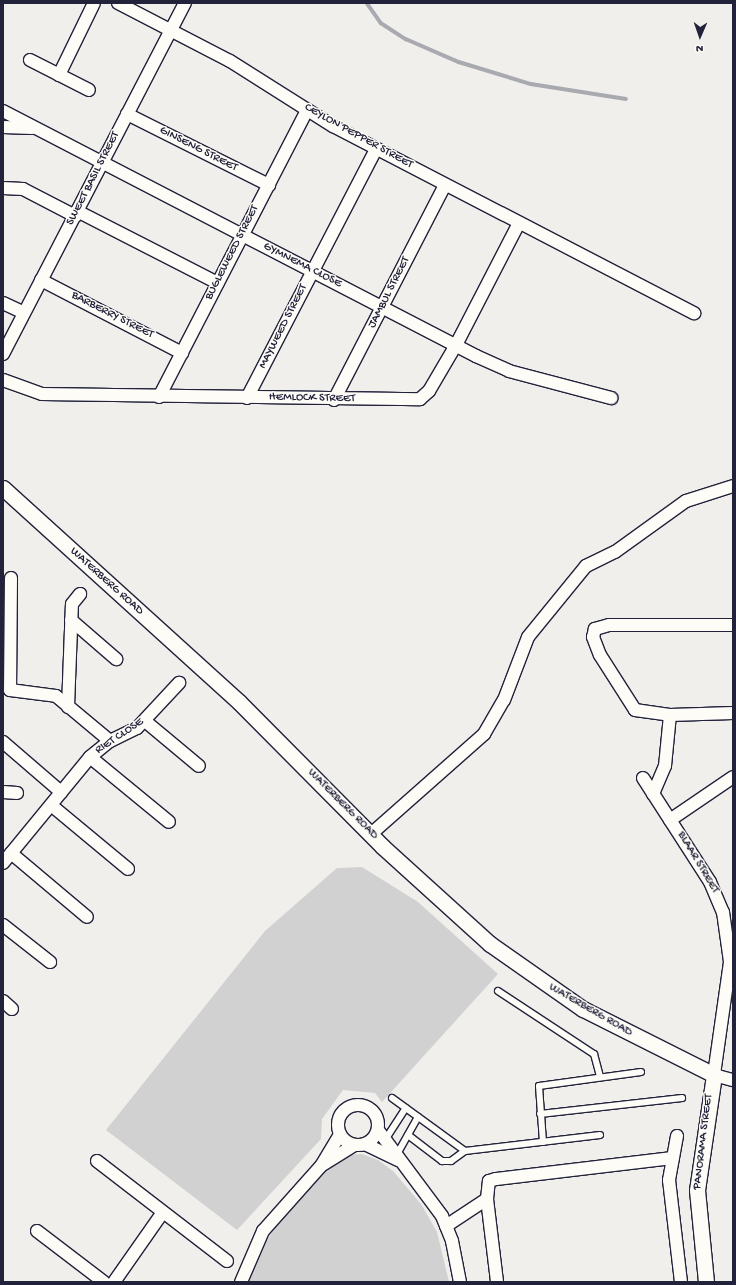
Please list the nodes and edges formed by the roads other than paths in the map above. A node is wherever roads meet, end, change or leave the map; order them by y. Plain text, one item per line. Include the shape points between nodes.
1 (94, 3) edge
2 (118, 3) edge
3 (185, 3) edge
4 (171, 30) junction
5 (30, 60) dead end
6 (59, 75) junction
7 (89, 90) dead end
8 (307, 110) junction
9 (3, 111) edge
10 (127, 114) junction
11 (3, 127) edge
12 (36, 128) junction
13 (376, 149) junction
14 (102, 162) junction
15 (268, 185) junction
16 (445, 185) junction
17 (3, 188) edge
18 (76, 213) junction
19 (519, 223) junction
20 (242, 235) junction
21 (313, 272) junction
22 (41, 280) junction
23 (218, 283) junction
24 (3, 303) edge
25 (382, 307) junction
26 (24, 313) junction
27 (694, 313) dead end
28 (456, 345) junction
29 (182, 353) junction
30 (3, 354) edge
31 (3, 380) edge
32 (159, 396) junction
33 (247, 398) junction
34 (611, 398) dead end
35 (334, 400) junction
36 (733, 486) edge
37 (3, 488) edge
38 (11, 578) dead end
39 (80, 594) dead end
40 (71, 620) junction
41 (733, 626) edge
42 (116, 659) dead end
43 (179, 683) dead end
44 (68, 707) junction
45 (733, 712) edge
46 (670, 715) junction
47 (145, 721) junction
48 (110, 741) junction
49 (3, 742) edge
50 (90, 757) junction
51 (199, 766) dead end
52 (733, 777) edge
53 (643, 778) dead end
54 (3, 792) edge
55 (61, 792) junction
56 (17, 793) dead end
57 (653, 794) junction
58 (51, 805) junction
59 (670, 820) junction
60 (170, 822) dead end
61 (371, 834) junction
62 (11, 853) junction
63 (3, 863) edge
64 (128, 869) dead end
65 (87, 916) dead end
66 (3, 925) edge
67 (50, 962) dead end
68 (498, 991) dead end
69 (641, 1072) dead end
70 (714, 1075) junction
71 (600, 1077) junction
72 (733, 1080) edge
73 (392, 1098) dead end
74 (682, 1098) dead end
75 (406, 1108) junction
76 (540, 1114) junction
77 (418, 1117) junction
78 (378, 1130) junction
79 (340, 1134) junction
80 (408, 1135) junction
81 (600, 1135) dead end
82 (677, 1136) dead end
83 (385, 1140) junction
84 (543, 1142) junction
85 (360, 1144) junction
86 (465, 1151) junction
87 (398, 1158) junction
88 (673, 1158) junction
89 (97, 1161) dead end
90 (321, 1166) junction
91 (487, 1199) junction
92 (163, 1212) junction
93 (446, 1226) junction
94 (37, 1231) dead end
95 (227, 1261) dead end
96 (104, 1282) edge
97 (114, 1282) edge
98 (241, 1282) edge
99 (460, 1282) edge
100 (497, 1282) edge
101 (682, 1282) edge
102 (706, 1282) edge

1 - 6 street
2 - 4 street, CEYLON PEPPER STREET
3 - 4 street, SWEET BASIL STREET
4 - 8 street, CEYLON PEPPER STREET via 230,61
4 - 10 street, SWEET BASIL STREET
5 - 6 street
6 - 7 street
8 - 13 street, CEYLON PEPPER STREET
8 - 15 street, BUGLEWEED STREET
9 - 12 street, GYMNEMA CLOSE
10 - 14 street, SWEET BASIL STREET
10 - 15 street, GINSENG STREET
11 - 12 street
12 - 14 street, GYMNEMA CLOSE
13 - 16 street, CEYLON PEPPER STREET
13 - 21 street, MAYWEED STREET
14 - 18 street, SWEET BASIL STREET
14 - 20 street, GYMNEMA CLOSE
15 - 20 street, BUGLEWEED STREET
16 - 19 street, CEYLON PEPPER STREET
16 - 25 street, JAMBUL STREET
17 - 18 street via 23,189
18 - 22 street, SWEET BASIL STREET
18 - 23 street
19 - 27 street, CEYLON PEPPER STREET
19 - 28 street, HEMLOCK STREET
20 - 21 street, GYMNEMA CLOSE
20 - 23 street, BUGLEWEED STREET
21 - 25 street, GYMNEMA CLOSE
21 - 33 street, MAYWEED STREET
22 - 26 street, SWEET BASIL STREET
22 - 29 street, BARBERRY STREET
23 - 29 street, BUGLEWEED STREET
24 - 26 street
25 - 28 street, GYMNEMA CLOSE
25 - 35 street, JAMBUL STREET
26 - 30 street, SWEET BASIL STREET
28 - 34 street, GYMNEMA CLOSE via 509,371
28 - 35 street, HEMLOCK STREET via 423,398
29 - 32 street, BUGLEWEED STREET
31 - 32 street, HEMLOCK STREET via 42,394
32 - 33 street, HEMLOCK STREET
33 - 35 street, HEMLOCK STREET
36 - 61 street via 689,499 615,552 586,566 528,637 504,700 484,734
37 - 61 street, WATERBERG ROAD via 239,702
38 - 44 street via 8,687 16,693 51,694
39 - 40 street via 72,604
40 - 42 street
40 - 44 street
41 - 46 street via 609,625 595,629 593,642 632,707
43 - 47 street, RIET CLOSE
44 - 48 street
45 - 46 street
46 - 57 street via 665,766
47 - 48 street, RIET CLOSE
47 - 51 street
48 - 50 street, RIET CLOSE
49 - 55 street
50 - 55 street, RIET CLOSE
50 - 60 street
52 - 59 street
53 - 57 street, BLAAR STREET
54 - 56 street
55 - 58 street, RIET CLOSE
57 - 59 street, BLAAR STREET
58 - 62 street, RIET CLOSE
58 - 64 street
59 - 70 street, BLAAR STREET via 710,882 726,925 729,976
61 - 70 street, WATERBERG ROAD via 470,926 529,975 602,1020
62 - 63 street, RIET CLOSE
62 - 65 street
66 - 67 street
68 - 71 lane via 594,1054
69 - 71 lane
70 - 72 street
70 - 102 street, PANORAMA STREET via 698,1190
71 - 76 lane via 543,1083 538,1091
73 - 75 lane
74 - 76 lane
75 - 77 lane
75 - 83 lane
76 - 84 lane
77 - 80 lane
77 - 86 lane
78 - 79 street via 374,1113 359,1105 347,1108 340,1116
78 - 83 street
78 - 85 street
79 - 85 street
79 - 90 street
80 - 86 lane via 442,1161 451,1161
80 - 87 lane
81 - 84 lane
82 - 88 street
83 - 87 street
84 - 86 lane
85 - 87 street
85 - 90 street
87 - 93 street via 427,1193
88 - 91 street via 496,1179 489,1181
88 - 101 street via 669,1180
89 - 92 street
90 - 98 street via 263,1231
91 - 93 street
91 - 100 street
92 - 95 street
92 - 97 street
93 - 99 street
94 - 96 street

